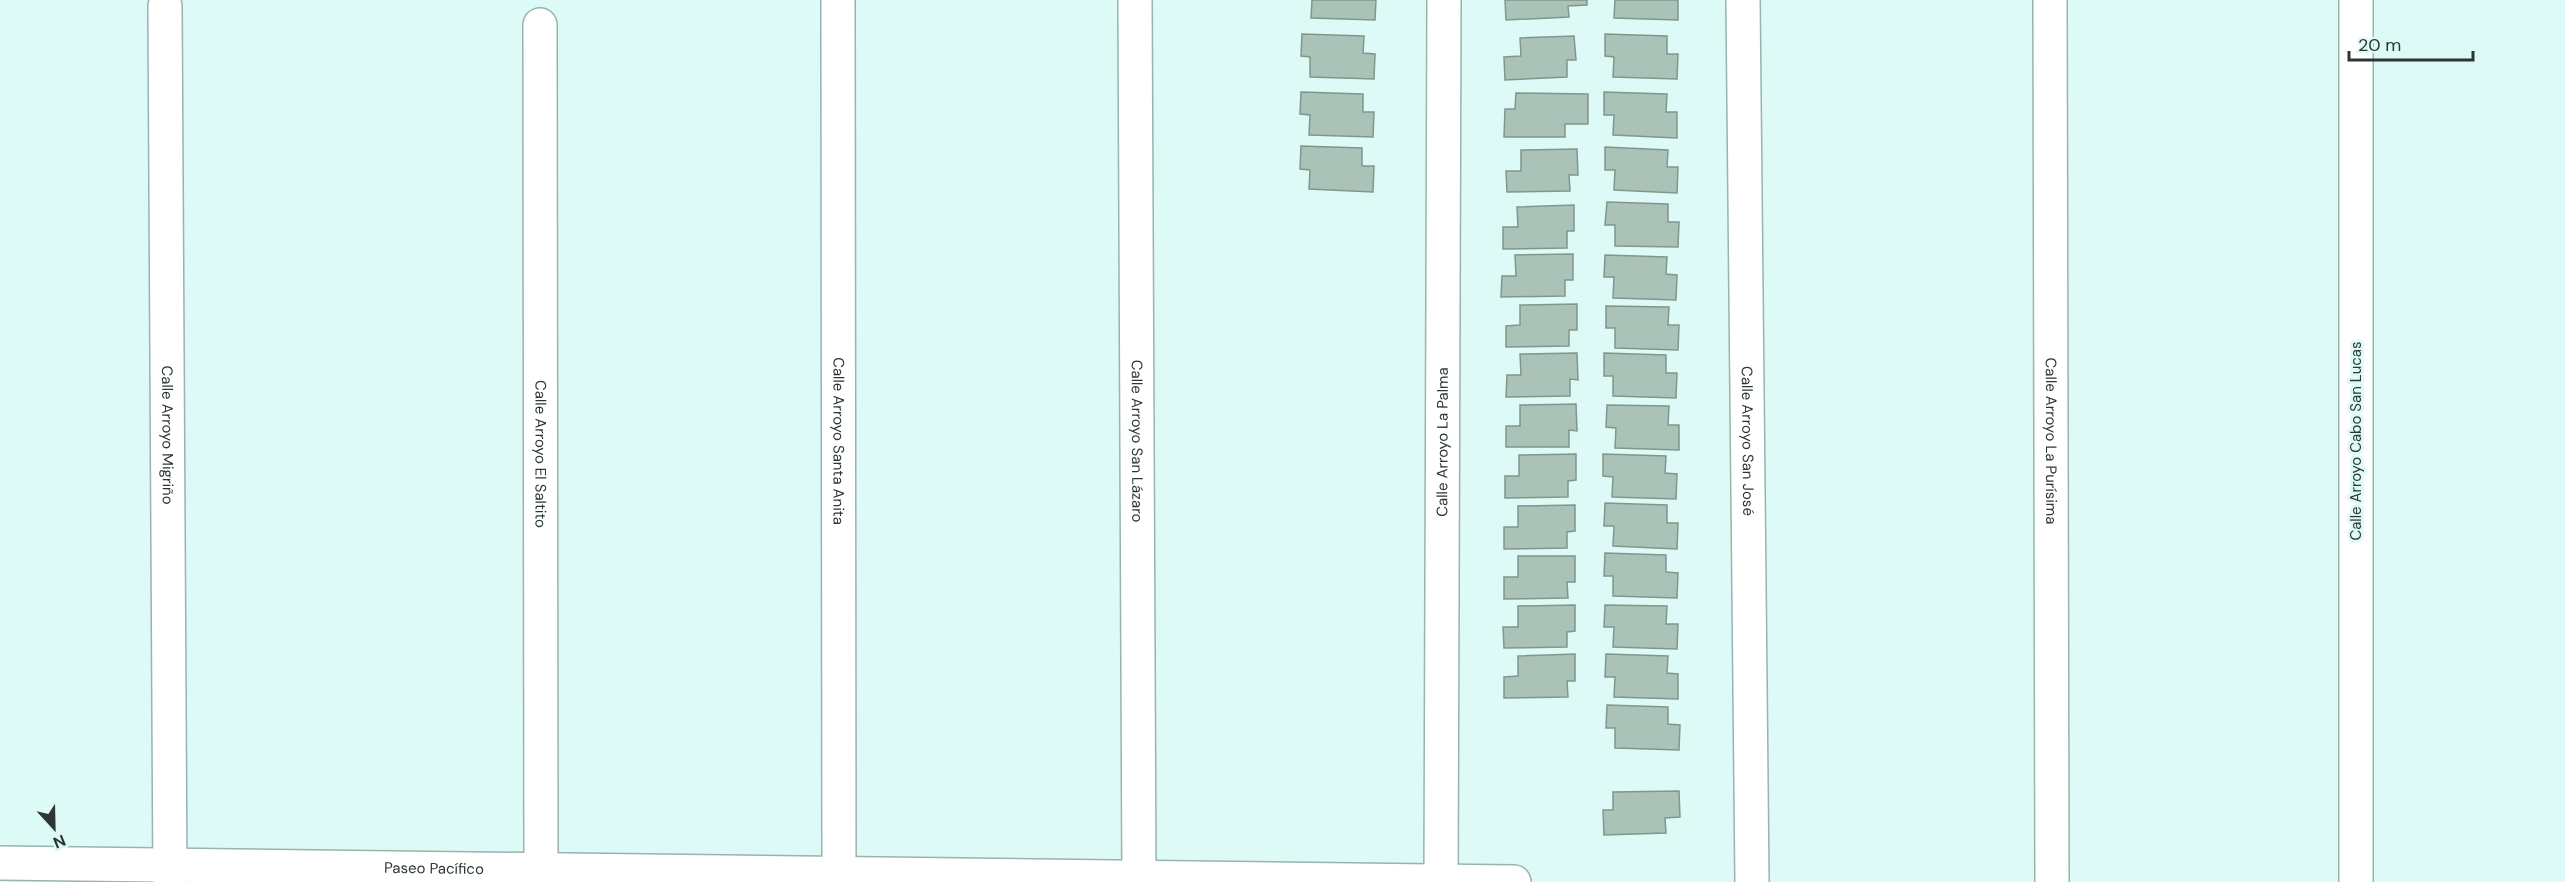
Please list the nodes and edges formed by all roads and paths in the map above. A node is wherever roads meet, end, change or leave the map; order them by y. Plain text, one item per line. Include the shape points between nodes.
1 (838, 0) edge
2 (1136, 0) edge
3 (1743, 0) edge
4 (2050, 0) edge
5 (2356, 0) edge
6 (1444, 2) dead end
7 (165, 6) dead end
8 (540, 26) dead end
9 (0, 863) edge
10 (170, 873) edge
11 (541, 875) edge
12 (839, 877) edge
13 (1139, 880) edge
14 (1441, 882) edge
15 (1514, 882) edge
16 (1752, 882) edge
17 (2052, 882) edge
18 (2356, 882) edge

1 - 12 street, Calle Arroyo Santa Anita
2 - 13 street, Calle Arroyo San Lázaro
3 - 16 street, Calle Arroyo San José
4 - 17 street, Calle Arroyo La Purísima
5 - 18 street, Calle Arroyo Cabo San Lucas
6 - 14 street, Calle Arroyo La Palma
7 - 10 street, Calle Arroyo Migriño
8 - 11 street, Calle Arroyo El Saltito
9 - 10 street, Paseo Pacífico
10 - 11 street, Paseo Pacífico
11 - 12 street, Paseo Pacífico
12 - 13 street, Paseo Pacífico
13 - 14 street, Paseo Pacífico
14 - 15 street, Paseo Pacífico

